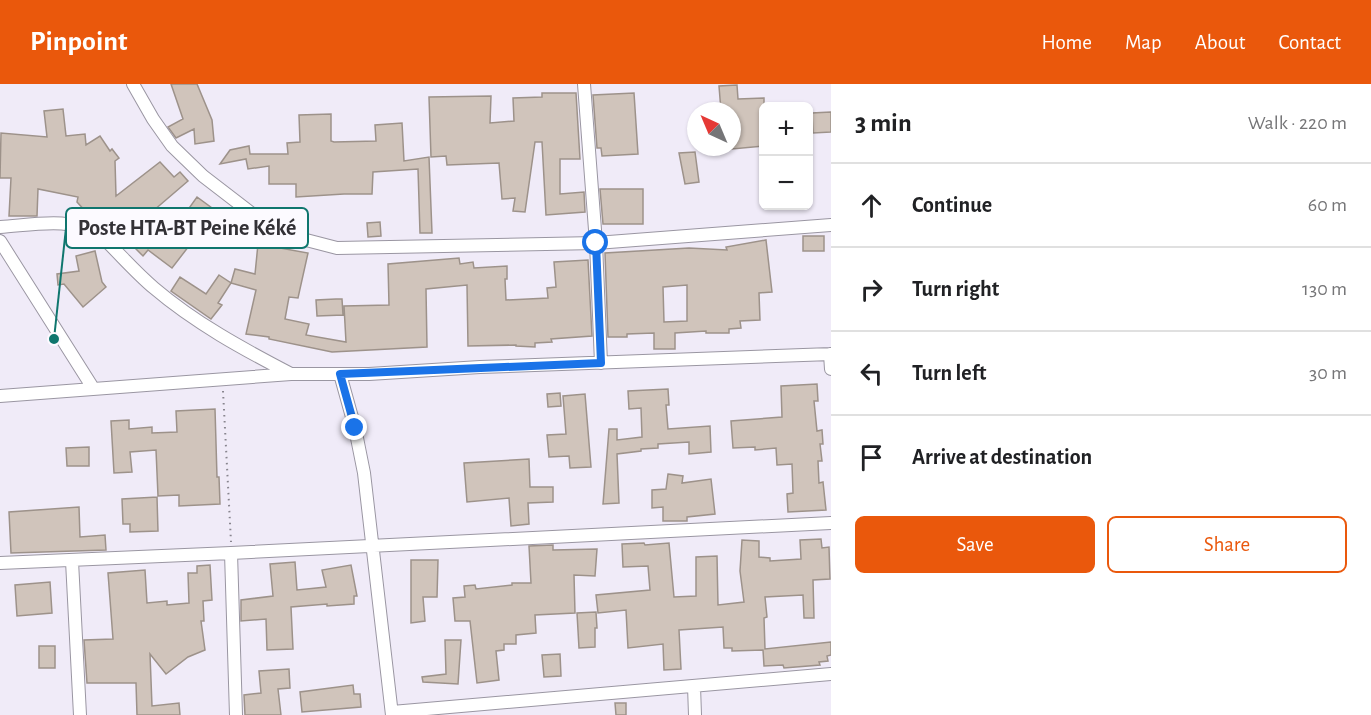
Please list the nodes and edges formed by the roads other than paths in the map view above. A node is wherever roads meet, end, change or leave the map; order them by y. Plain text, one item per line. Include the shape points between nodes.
1 (133, 84) edge
2 (584, 84) edge
3 (831, 225) edge
4 (0, 227) edge
5 (0, 241) edge
6 (596, 243) junction
7 (830, 354) edge
8 (601, 363) junction
9 (831, 369) edge
10 (291, 374) junction
11 (340, 374) junction
12 (93, 388) junction
13 (0, 396) edge
14 (831, 523) edge
15 (371, 546) junction
16 (231, 553) junction
17 (72, 561) junction
18 (0, 563) edge
19 (831, 674) edge
20 (694, 686) junction
21 (392, 714) edge
22 (80, 715) edge
23 (236, 715) edge
24 (695, 715) edge

1 - 6 street via 172,146 202,176 283,234 350,249
2 - 6 street
3 - 6 street
4 - 10 street via 71,223 92,230 154,288 202,324
5 - 12 street
6 - 8 street
7 - 8 street
7 - 9 street
8 - 11 street
10 - 11 street
10 - 12 street
11 - 15 street via 360,452
12 - 13 street
14 - 15 street
15 - 16 street
15 - 21 street
16 - 17 street
16 - 23 street
17 - 18 street
17 - 22 street
19 - 20 street
20 - 21 street
20 - 24 street

